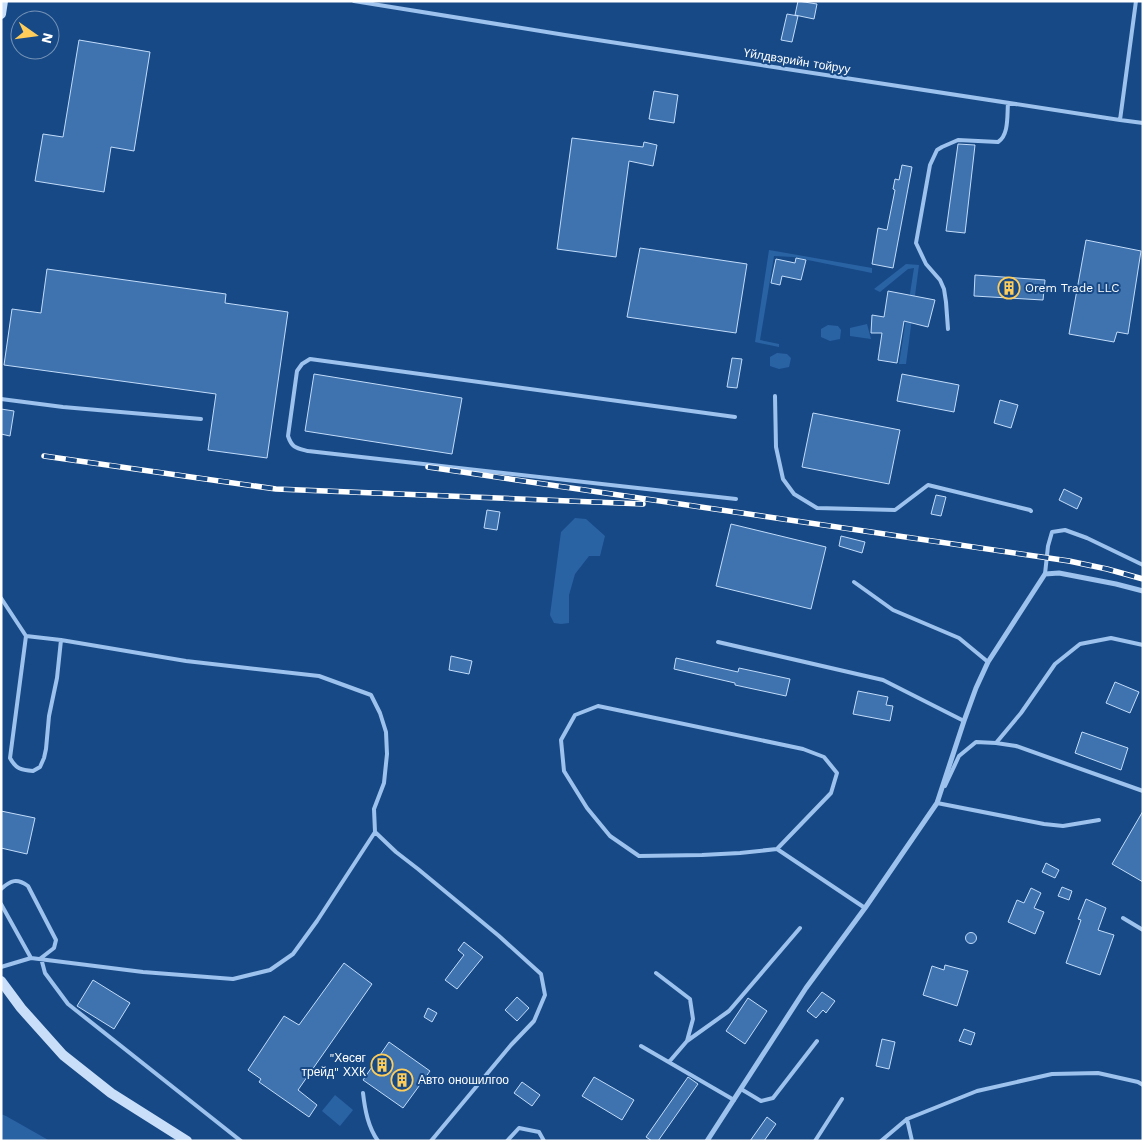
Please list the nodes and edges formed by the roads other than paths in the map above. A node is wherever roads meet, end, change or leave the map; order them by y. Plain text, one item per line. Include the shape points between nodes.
1 (3, 1) edge
2 (354, 1) edge
3 (1136, 1) edge
4 (1, 14) edge
5 (1008, 103) junction
6 (1120, 120) junction
7 (1143, 124) edge
8 (948, 330) dead end
9 (775, 396) dead end
10 (1, 400) edge
11 (735, 417) dead end
12 (201, 419) dead end
13 (736, 499) dead end
14 (1031, 511) dead end
15 (1143, 565) edge
16 (1045, 574) junction
17 (854, 582) dead end
18 (1143, 591) edge
19 (1, 598) edge
20 (26, 636) junction
21 (61, 640) junction
22 (718, 642) dead end
23 (1143, 644) edge
24 (988, 662) junction
25 (964, 721) junction
26 (996, 743) junction
27 (1143, 792) edge
28 (937, 803) junction
29 (1099, 820) dead end
30 (375, 832) junction
31 (777, 849) junction
32 (1, 889) edge
33 (1, 904) edge
34 (865, 908) junction
35 (1124, 918) dead end
36 (800, 928) dead end
37 (1143, 930) edge
38 (31, 958) junction
39 (41, 958) junction
40 (1, 967) edge
41 (656, 973) dead end
42 (1, 981) edge
43 (687, 1041) junction
44 (817, 1041) dead end
45 (641, 1046) dead end
46 (669, 1062) junction
47 (1143, 1085) edge
48 (740, 1089) junction
49 (363, 1093) dead end
50 (842, 1099) dead end
51 (734, 1100) junction
52 (907, 1119) junction
53 (188, 1141) edge
54 (241, 1141) edge
55 (378, 1141) edge
56 (431, 1141) edge
57 (507, 1141) edge
58 (544, 1141) edge
59 (707, 1141) edge
60 (815, 1141) edge
61 (881, 1141) edge
62 (912, 1141) edge

1 - 4 main road
2 - 5 lane, Үйлдвэрийн тойруу
3 - 6 lane
5 - 6 lane, Үйлдвэрийн тойруу
5 - 8 lane via 1006,129 1001,140 958,140 937,150 930,165 916,243 944,289
6 - 7 lane, Үйлдвэрийн тойруу
9 - 14 lane via 776,447 783,479 794,494 817,508 895,510 928,486
10 - 12 lane
11 - 13 lane via 310,359 296,372 288,436 290,444 308,451
15 - 16 lane via 1065,530 1052,532
16 - 18 street via 1058,573
16 - 24 street
17 - 24 lane via 893,610 959,638
19 - 20 lane
20 - 21 lane
20 - 21 lane via 10,758 23,770 33,771 44,758
21 - 30 lane via 186,661 319,676 371,695 386,732 387,754 384,783 374,809
22 - 25 lane via 883,680
23 - 26 lane via 1110,638 1080,644 1055,664
24 - 25 street
25 - 28 street
26 - 27 lane via 1016,746
26 - 28 lane via 976,742 959,756
28 - 29 lane via 1063,826
28 - 34 street
30 - 39 lane via 293,954 270,970 234,979 143,972
30 - 56 lane via 541,974 545,995 534,1021
31 - 31 lane via 640,856 610,836 588,808 564,771 561,740 576,715 598,706 803,749 824,757 837,773 831,793
31 - 34 lane
32 - 39 lane via 16,880 28,886 56,940 54,948
33 - 38 lane
34 - 48 street via 806,988
35 - 37 lane
36 - 43 lane via 729,1011
38 - 39 lane
38 - 40 lane
39 - 54 lane via 45,973 68,1004
41 - 43 lane via 690,999 693,1019
42 - 53 main road via 63,1055 111,1093
43 - 46 lane
44 - 48 lane via 772,1098 761,1101
45 - 46 lane
46 - 51 lane
47 - 52 lane via 1098,1072 1052,1074 977,1091
48 - 51 street
49 - 55 lane via 365,1112
50 - 60 lane
51 - 59 street
52 - 61 lane
52 - 62 lane
57 - 58 lane via 519,1128 539,1132

